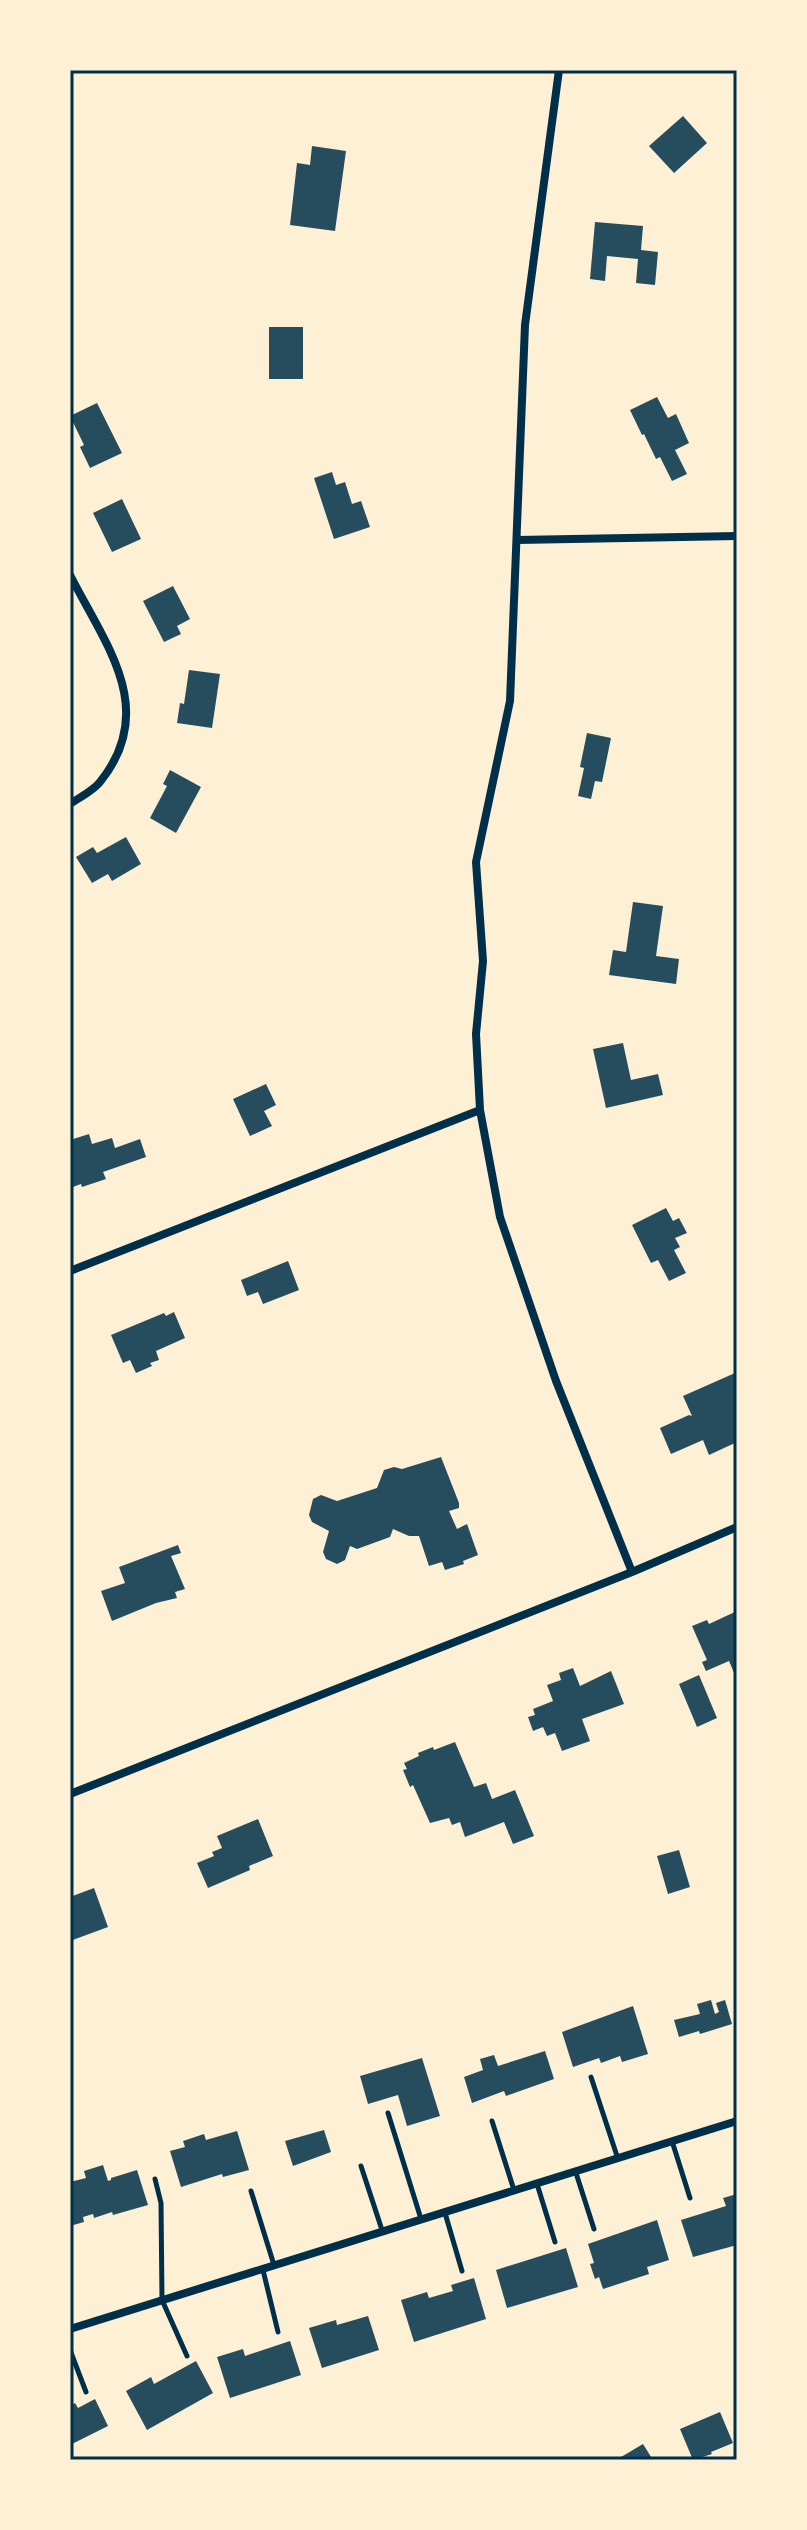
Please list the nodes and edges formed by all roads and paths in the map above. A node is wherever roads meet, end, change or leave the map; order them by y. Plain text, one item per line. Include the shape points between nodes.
1 (559, 70) edge
2 (737, 536) edge
3 (517, 540) junction
4 (70, 575) edge
5 (70, 804) edge
6 (480, 1110) junction
7 (70, 1271) edge
8 (737, 1527) edge
9 (632, 1572) junction
10 (70, 1794) edge
11 (591, 2077) dead end
12 (388, 2113) dead end
13 (492, 2121) dead end
14 (737, 2121) edge
15 (672, 2141) junction
16 (619, 2160) junction
17 (361, 2166) dead end
18 (576, 2173) junction
19 (155, 2179) dead end
20 (537, 2184) junction
21 (251, 2191) dead end
22 (514, 2191) junction
23 (690, 2198) dead end
24 (445, 2213) junction
25 (421, 2220) junction
26 (594, 2229) dead end
27 (382, 2230) junction
28 (555, 2242) dead end
29 (274, 2266) junction
30 (263, 2270) junction
31 (462, 2271) dead end
32 (162, 2300) junction
33 (70, 2329) edge
34 (278, 2332) dead end
35 (70, 2350) edge
36 (187, 2356) dead end
37 (86, 2392) dead end

1 - 3 street via 525,325
2 - 3 street
3 - 6 street via 510,701 476,862 483,961 476,1034
4 - 5 street via 123,678 128,706 121,749 99,784
6 - 7 street
6 - 9 street via 500,1217 556,1381
8 - 9 street
9 - 10 street
11 - 16 lane
12 - 25 lane
13 - 22 lane
14 - 15 street
15 - 16 street
15 - 23 lane
16 - 18 street
17 - 27 lane
18 - 20 street
18 - 26 lane
19 - 32 lane via 161,2203
20 - 22 street
20 - 28 lane
21 - 29 lane
22 - 24 street
24 - 25 street
24 - 31 lane
25 - 27 street
27 - 29 street
29 - 30 street
30 - 32 street
30 - 34 lane
32 - 33 street
32 - 36 lane
35 - 37 lane

